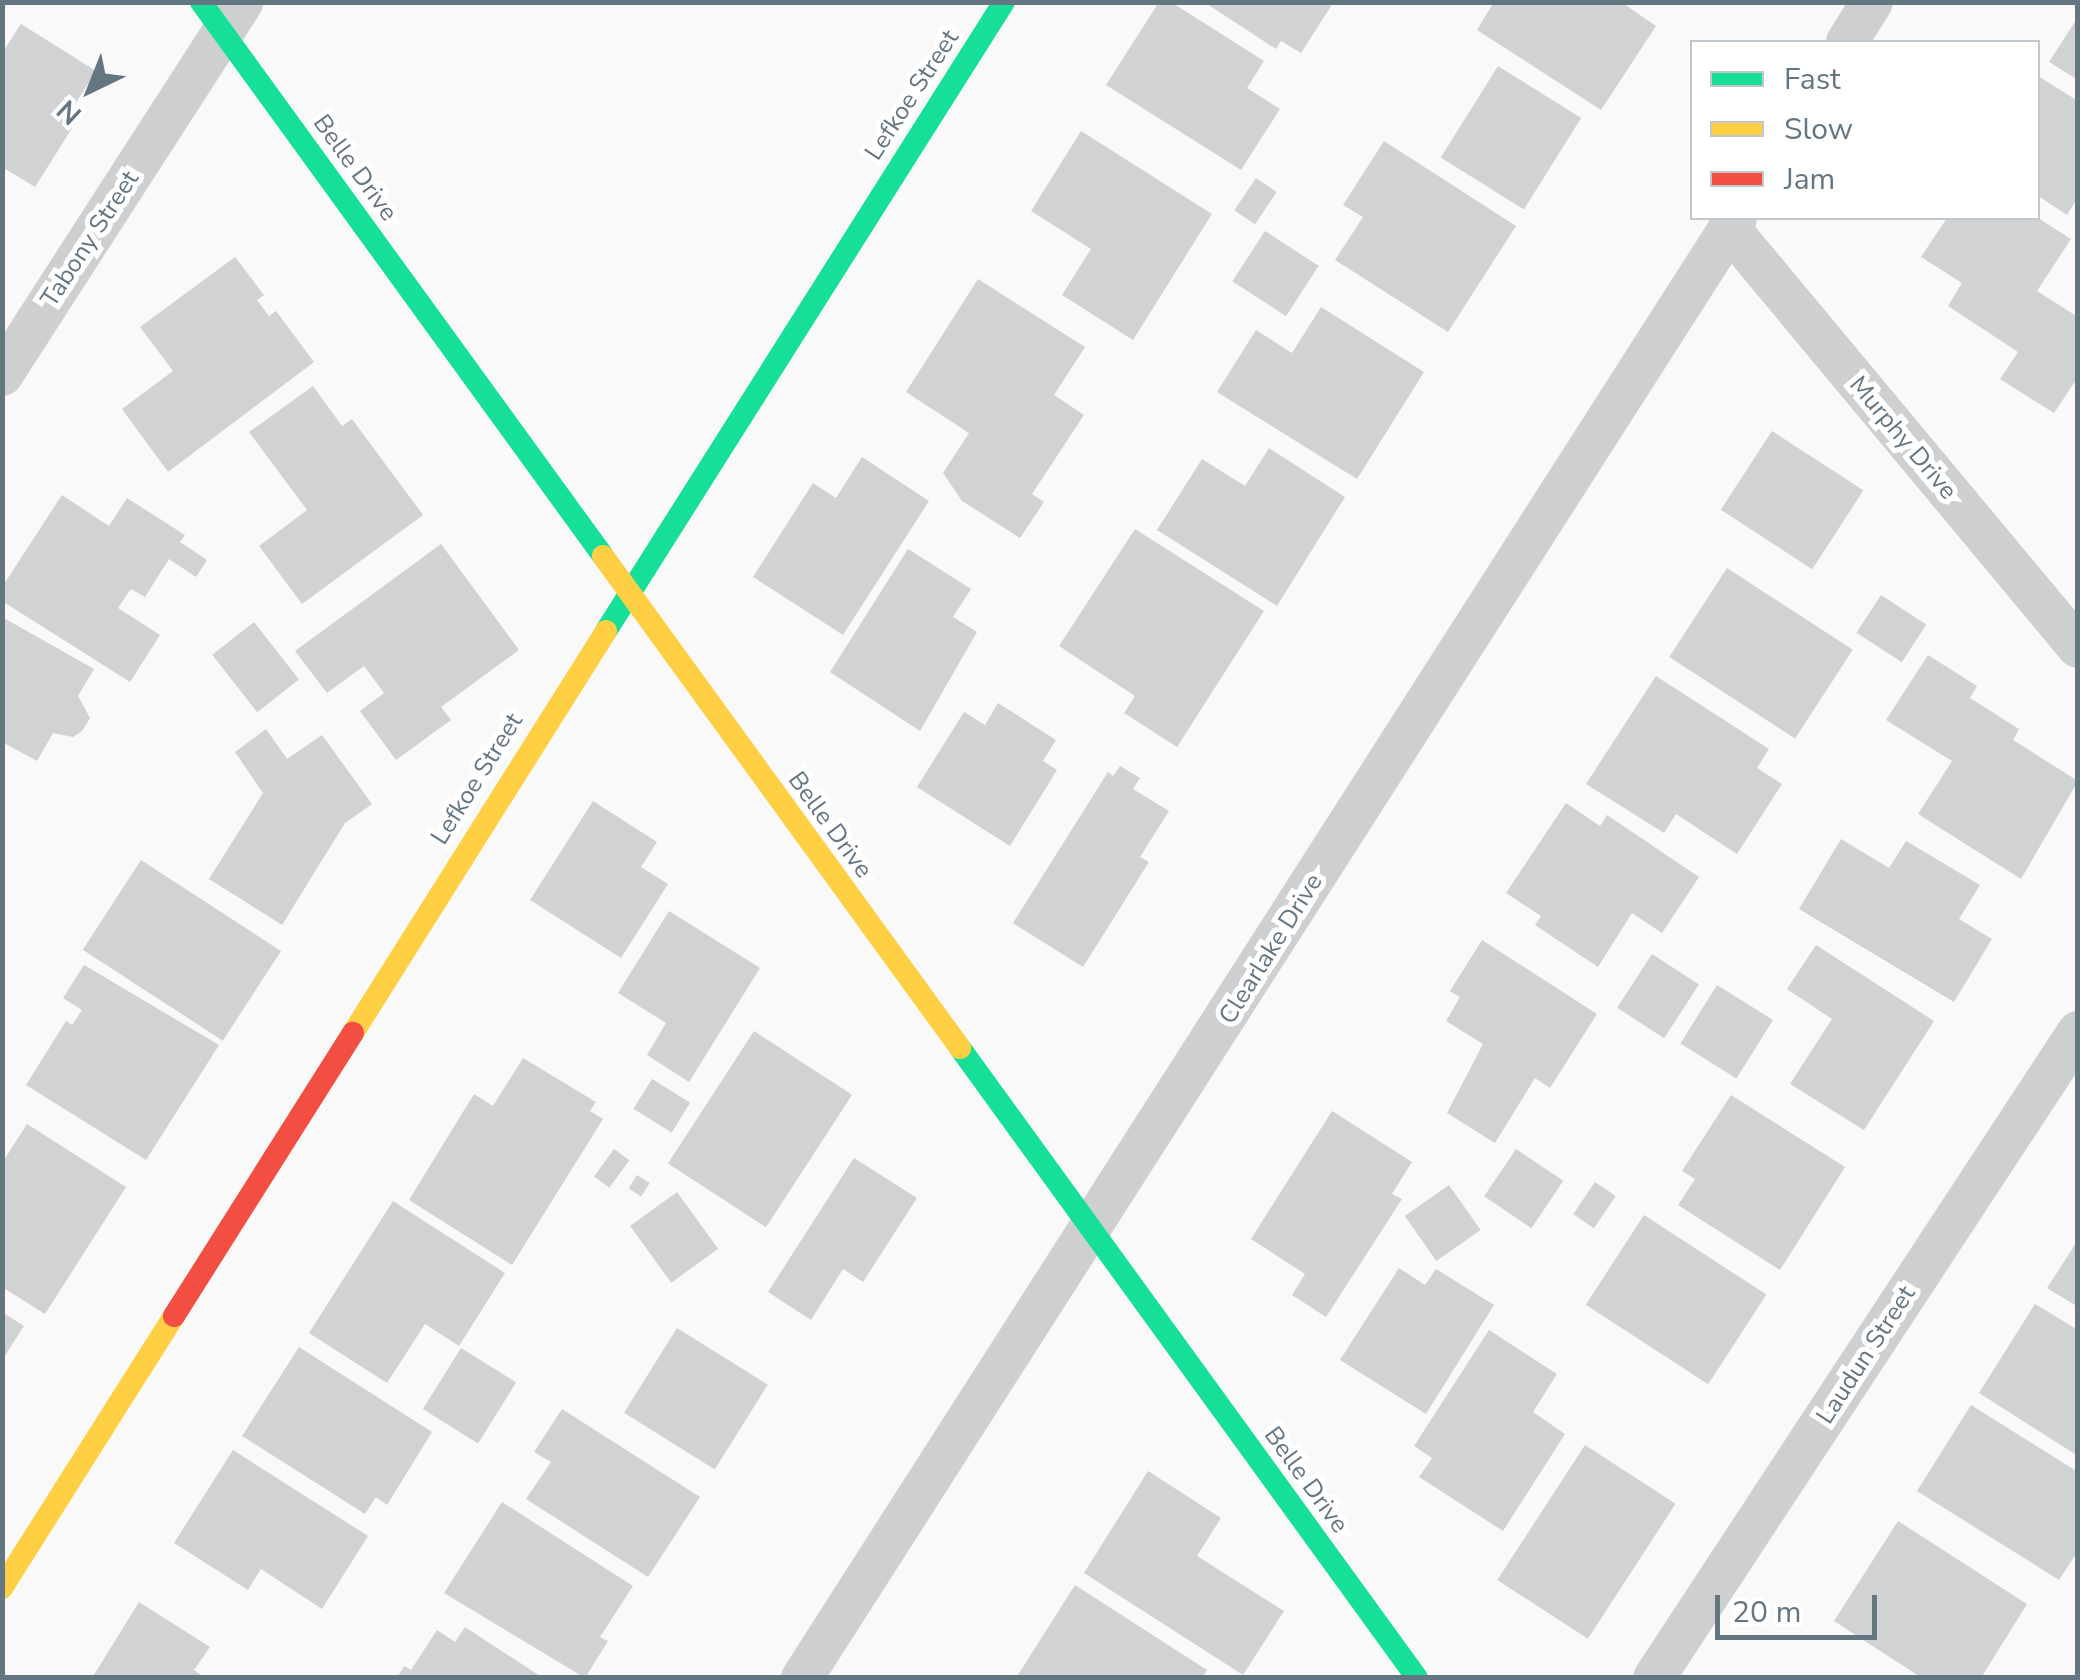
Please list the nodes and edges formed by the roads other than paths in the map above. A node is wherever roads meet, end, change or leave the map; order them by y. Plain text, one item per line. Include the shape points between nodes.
1 (1004, 2) edge
2 (1872, 2) edge
3 (222, 12) edge
4 (1847, 40) edge
5 (1732, 223) edge
6 (2, 375) edge
7 (627, 592) junction
8 (2078, 647) edge
9 (2078, 1032) edge
10 (1092, 1233) junction
11 (2, 1588) edge
12 (802, 1678) edge
13 (1417, 1678) edge
14 (1654, 1678) edge

1 - 7 street, Lefkoe Street
2 - 4 street
3 - 6 street, Tabony Street
3 - 7 street, Belle Drive
5 - 8 street, Murphy Drive
5 - 10 street, Clearlake Drive
7 - 10 street, Belle Drive
7 - 11 street, Lefkoe Street
9 - 14 street, Laudun Street
10 - 12 street, Clearlake Drive
10 - 13 street, Belle Drive

